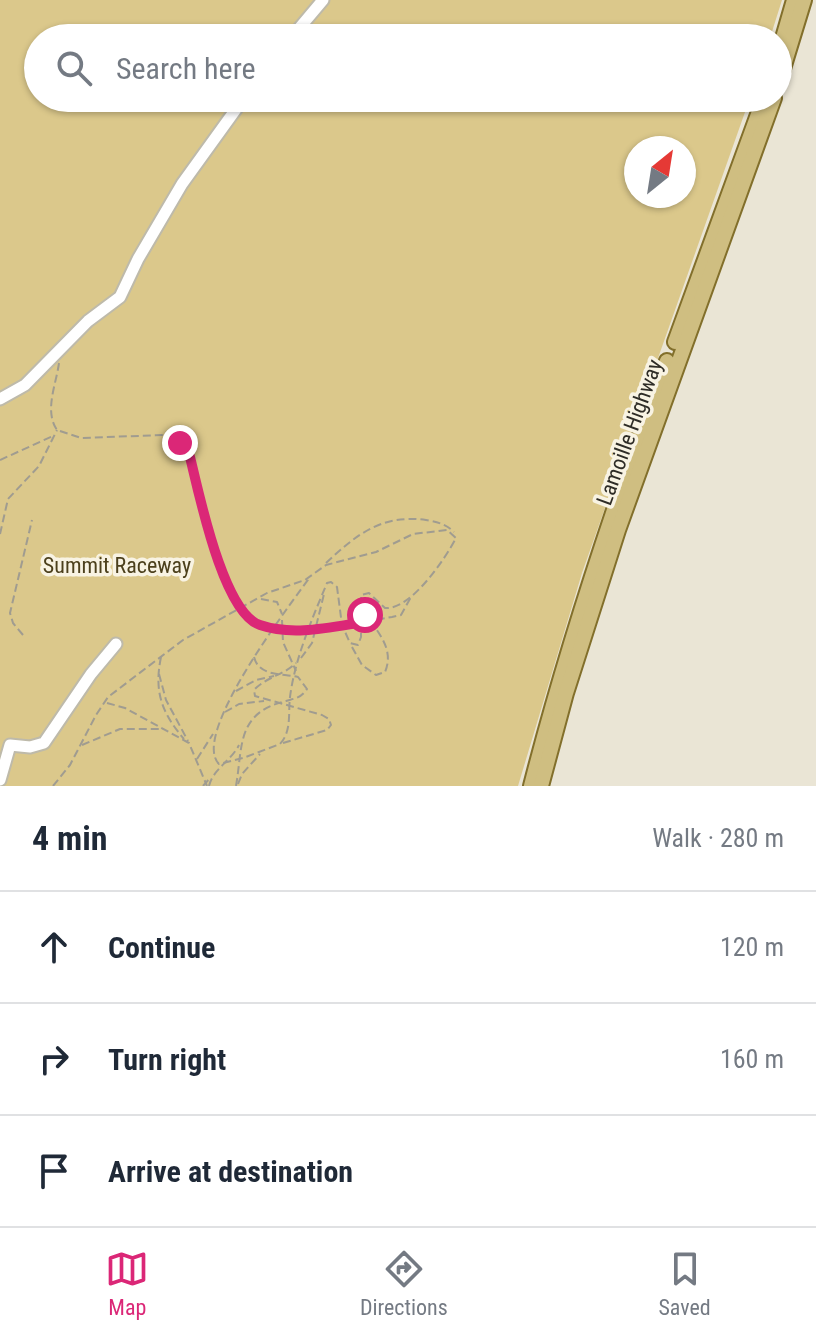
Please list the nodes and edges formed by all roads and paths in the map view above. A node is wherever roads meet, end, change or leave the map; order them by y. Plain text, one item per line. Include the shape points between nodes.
1 (323, 0) edge
2 (794, 0) edge
3 (804, 0) edge
4 (303, 24) edge
5 (787, 24) edge
6 (792, 39) edge
7 (234, 112) edge
8 (759, 112) edge
9 (769, 112) edge
10 (62, 346) junction
11 (0, 399) edge
12 (57, 430) junction
13 (54, 436) junction
14 (0, 460) edge
15 (32, 520) dead end
16 (0, 534) edge
17 (455, 535) junction
18 (316, 572) junction
19 (310, 577) junction
20 (326, 585) junction
21 (413, 595) junction
22 (256, 600) junction
23 (383, 606) junction
24 (240, 608) junction
25 (283, 617) junction
26 (371, 621) junction
27 (360, 622) junction
28 (342, 625) junction
29 (274, 627) junction
30 (282, 628) junction
31 (317, 629) junction
32 (309, 630) junction
33 (23, 635) dead end
34 (347, 639) junction
35 (116, 644) dead end
36 (161, 656) junction
37 (254, 656) junction
38 (298, 661) junction
39 (294, 666) junction
40 (296, 671) junction
41 (158, 672) junction
42 (278, 675) junction
43 (294, 676) junction
44 (235, 692) junction
45 (290, 700) junction
46 (269, 701) junction
47 (104, 702) junction
48 (277, 703) junction
49 (289, 706) junction
50 (224, 713) junction
51 (166, 729) junction
52 (216, 729) junction
53 (241, 740) junction
54 (187, 742) junction
55 (280, 744) junction
56 (81, 745) junction
57 (191, 746) junction
58 (264, 750) junction
59 (197, 760) junction
60 (239, 760) junction
61 (225, 763) junction
62 (0, 784) edge
63 (206, 785) edge
64 (53, 786) edge
65 (237, 786) edge
66 (531, 786) edge
67 (541, 786) edge

1 - 4 street
2 - 5 main road
3 - 6 main road
7 - 10 street via 182,184 120,297
8 - 66 main road, Lamoille Highway via 603,543
9 - 67 main road, Lamoille Highway via 625,506
10 - 11 street via 25,385
10 - 12 path via 51,407
12 - 13 path
12 - 24 path via 81,438 163,435 180,443 190,457 215,551
13 - 14 path
13 - 16 path via 39,466 8,499
15 - 33 path via 10,613
17 - 18 path via 442,529 413,534
17 - 18 path via 439,523 393,519 366,532
17 - 21 path
18 - 19 path
19 - 22 path
19 - 25 path
20 - 28 path via 337,587
20 - 31 path
20 - 32 path
21 - 23 path via 397,608
21 - 26 path via 401,615
22 - 24 path
22 - 25 path via 277,602
23 - 26 path via 365,601 363,611
23 - 27 path via 364,593
24 - 29 path via 258,624
24 - 36 path
25 - 29 path
25 - 30 path
26 - 27 path
26 - 34 path via 386,646 383,673 366,669
27 - 28 path
27 - 34 path via 359,644 353,646
28 - 31 path
28 - 34 path
29 - 30 path
29 - 37 path
30 - 32 path
30 - 39 path
31 - 32 path
31 - 38 path
32 - 38 path
35 - 62 street via 44,743 10,745
36 - 41 path
36 - 47 path
37 - 42 path via 259,668
37 - 44 path
38 - 39 path
38 - 40 path
39 - 40 path
39 - 42 path
40 - 43 path
41 - 54 path via 166,714
41 - 57 path via 166,700
42 - 43 path
42 - 44 path
42 - 46 path via 254,692
43 - 45 path
43 - 45 path via 307,689
44 - 50 path
45 - 48 path
45 - 49 path
46 - 48 path
46 - 50 path via 239,704
47 - 51 path
47 - 56 path
48 - 49 path
48 - 53 path via 255,716
49 - 55 path via 287,734
49 - 55 path via 322,715 331,725
50 - 52 path
51 - 54 path
51 - 56 path via 120,729
52 - 59 path
52 - 61 path via 213,757
53 - 60 path
53 - 61 path
54 - 57 path
55 - 58 path
56 - 64 path
57 - 59 path
58 - 60 path
58 - 65 path
59 - 63 path
60 - 61 path
60 - 65 path
61 - 63 path

